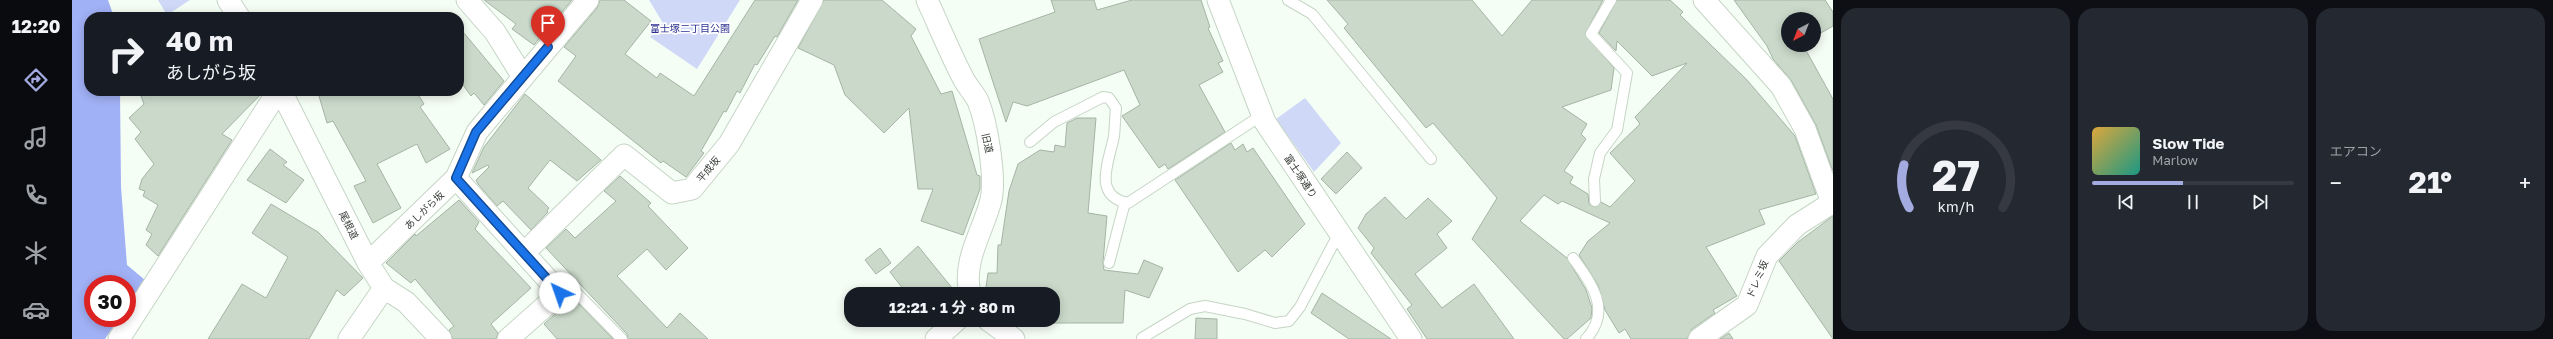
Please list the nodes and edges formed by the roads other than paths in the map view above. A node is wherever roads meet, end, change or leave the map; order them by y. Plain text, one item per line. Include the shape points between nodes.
1 (228, 0) edge
2 (467, 0) edge
3 (588, 0) edge
4 (812, 0) edge
5 (1218, 0) edge
6 (1288, 0) edge
7 (1611, 0) edge
8 (1704, 0) edge
9 (931, 1) edge
10 (236, 12) edge
11 (523, 76) junction
12 (277, 96) edge
13 (283, 96) edge
14 (1262, 115) junction
15 (1030, 142) dead end
16 (1431, 158) dead end
17 (456, 178) junction
18 (1595, 201) dead end
19 (1125, 202) junction
20 (1832, 203) edge
21 (1339, 234) junction
22 (524, 253) junction
23 (1573, 258) dead end
24 (368, 263) junction
25 (1108, 263) dead end
26 (969, 287) edge
27 (384, 288) junction
28 (560, 293) junction
29 (949, 327) edge
30 (998, 327) edge
31 (1143, 338) edge
32 (119, 339) edge
33 (349, 339) edge
34 (441, 339) edge
35 (508, 339) edge
36 (622, 339) edge
37 (936, 339) edge
38 (1014, 339) edge
39 (1411, 339) edge
40 (1586, 339) edge
41 (1698, 339) edge

1 - 10 street
2 - 11 street via 495,32
3 - 11 street, あしがら坂
4 - 22 street, 平成坂 via 729,144 692,189 672,193 624,155
5 - 14 street, 富士塚通り
6 - 16 lane via 1312,14
7 - 18 lane via 1591,34 1627,73 1617,130 1600,153 1597,164 1594,179
8 - 20 street via 1781,86 1805,130
9 - 26 street, 旧道 via 963,79 978,101 991,157 991,200 971,255
11 - 17 street, あしがら坂 via 476,132
12 - 32 street
13 - 24 street, 尾根道
14 - 19 lane via 1128,203
14 - 21 street, 富士塚通り
15 - 19 lane via 1054,122 1102,98 1109,98 1116,108 1114,136 1104,178 1114,197
17 - 22 street
17 - 24 street, あしがら坂
19 - 25 lane
20 - 41 street, ドレミ坂 via 1797,225 1767,256 1747,305
21 - 31 lane via 1300,307 1289,321 1275,323 1205,306 1190,309
21 - 39 street, 富士塚通り
22 - 28 street
23 - 40 lane via 1596,294 1599,308 1596,329
24 - 27 street, 尾根道
27 - 33 street
27 - 34 street, 尾根道 via 406,302
28 - 35 street
28 - 36 lane via 570,286
29 - 37 street
30 - 38 street

